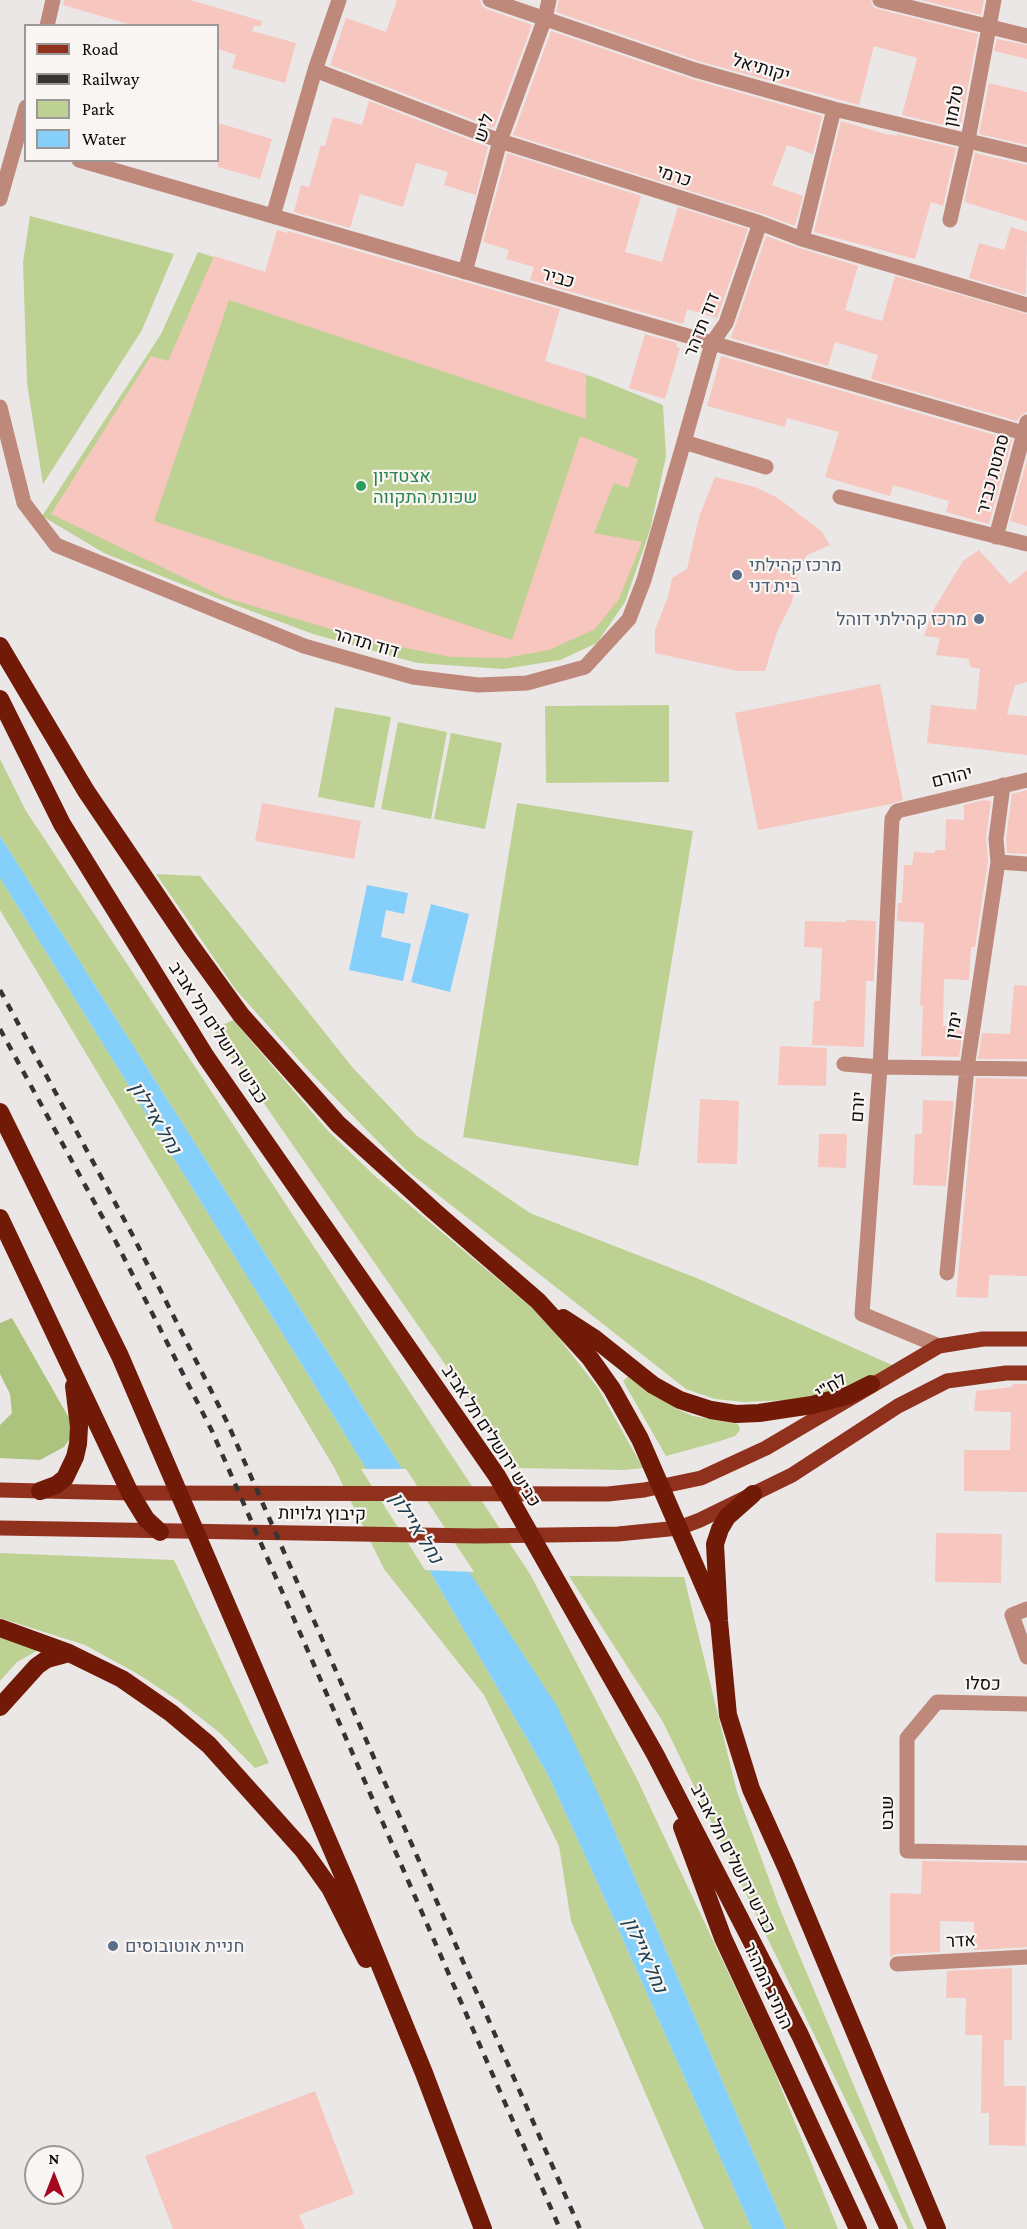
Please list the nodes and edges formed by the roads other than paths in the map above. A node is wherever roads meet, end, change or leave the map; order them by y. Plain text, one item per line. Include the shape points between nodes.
1 (53, 0) edge
2 (339, 0) edge
3 (490, 0) edge
4 (549, 0) edge
5 (880, 0) edge
6 (994, 0) edge
7 (544, 18) junction
8 (47, 24) edge
9 (989, 27) junction
10 (1027, 36) edge
11 (315, 70) junction
12 (834, 110) junction
13 (24, 122) edge
14 (968, 140) junction
15 (500, 141) junction
16 (21, 144) edge
17 (1027, 155) edge
18 (86, 162) edge
19 (0, 199) edge
20 (273, 216) junction
21 (950, 220) dead end
22 (760, 224) junction
23 (802, 239) junction
24 (465, 272) junction
25 (1027, 305) edge
26 (712, 343) junction
27 (0, 406) edge
28 (1026, 429) edge
29 (684, 442) junction
30 (766, 467) dead end
31 (840, 497) dead end
32 (996, 537) junction
33 (1027, 544) edge
34 (0, 646) edge
35 (0, 699) edge
36 (1027, 780) edge
37 (1003, 785) junction
38 (892, 819) joint
39 (998, 862) junction
40 (1027, 864) edge
41 (844, 1064) dead end
42 (880, 1067) junction
43 (967, 1068) junction
44 (1027, 1069) edge
45 (0, 1112) edge
46 (0, 1218) edge
47 (947, 1273) dead end
48 (538, 1301) junction
49 (1027, 1339) edge
50 (939, 1346) junction
51 (71, 1366) junction
52 (1027, 1373) edge
53 (871, 1384) junction
54 (653, 1489) junction
55 (0, 1490) edge
56 (40, 1491) junction
57 (130, 1493) junction
58 (753, 1494) junction
59 (0, 1528) edge
60 (679, 1528) junction
61 (160, 1532) junction
62 (1027, 1609) edge
63 (719, 1622) junction
64 (0, 1628) edge
65 (69, 1653) junction
66 (1027, 1657) edge
67 (937, 1702) joint
68 (1027, 1704) edge
69 (0, 1707) edge
70 (655, 1754) junction
71 (1027, 1853) edge
72 (1027, 1957) edge
73 (897, 1964) dead end
74 (424, 2073) junction
75 (483, 2229) edge
76 (858, 2229) edge
77 (890, 2229) edge
78 (937, 2229) edge

1 - 8 street
2 - 11 street
3 - 7 street, יקותיאל
4 - 7 street, ליש
5 - 9 street
6 - 9 street, טלמון
7 - 12 street, יקותיאל via 695,70
7 - 15 street, ליש
9 - 10 street
9 - 14 street, טלמון
11 - 15 street, כרמי
11 - 20 street
12 - 14 street, יקותיאל
12 - 23 street
13 - 16 street
14 - 17 street, יקותיאל
14 - 21 street, טלמון
15 - 22 street, כרמי
15 - 24 street, ליש
16 - 19 street
18 - 20 street, כביר
20 - 24 street, כביר
22 - 23 street, כרמי
22 - 26 street, דוד תדהר via 726,323
23 - 25 street, כרמי
24 - 26 street, כביר
26 - 28 street, כביר
26 - 29 street, דוד תדהר
27 - 29 street, דוד תדהר via 24,503 56,545 304,646 414,677 478,685 527,683 585,667 629,619
28 - 32 street, סמטת כביר
29 - 30 street
31 - 32 street
32 - 33 street
34 - 48 highway via 86,791 241,1014 338,1124
35 - 70 highway, כביש ירושלים תל אביב via 62,824 147,962 213,1066 497,1476
36 - 37 street, יהורם
37 - 38 street, יהורם via 897,811
37 - 39 street, ימין via 996,839
38 - 42 street, יורם
39 - 40 street
39 - 43 street, ימין
41 - 42 street
42 - 43 street
42 - 50 street, יורם via 862,1314
43 - 44 street
43 - 47 street, ימין
45 - 74 highway via 120,1356
46 - 51 highway
48 - 53 highway via 594,1338 653,1385 680,1400 711,1410 736,1414 812,1405
48 - 54 highway via 590,1358 612,1389 636,1431
49 - 50 main road, לח"י via 983,1339
50 - 53 main road, לח"י
51 - 56 highway via 79,1427 75,1457 64,1478
51 - 57 highway
52 - 58 main road via 947,1381 898,1406 792,1475
53 - 54 main road, לח"י via 766,1448 701,1478
54 - 57 main road, קיבוץ גלויות via 608,1494
54 - 60 highway
55 - 56 main road, קיבוץ גלויות
56 - 57 main road, קיבוץ גלויות
57 - 61 highway via 146,1519
58 - 60 main road
58 - 63 highway via 727,1517 715,1544
59 - 61 main road, קיבוץ גלויות
60 - 61 main road, קיבוץ גלויות via 618,1534 477,1536
60 - 63 highway
62 - 66 street via 1012,1615
63 - 78 highway via 728,1715 751,1789
64 - 65 highway
65 - 69 highway via 37,1665
65 - 74 highway via 122,1679 171,1713 209,1746 303,1850 330,1888
67 - 68 street, כסלו
67 - 71 street, שבט via 907,1738 907,1851
70 - 76 highway, הנתיב המהיר via 723,1938
70 - 77 highway, כביש ירושלים תל אביב via 800,2036
72 - 73 street, אדר
74 - 75 highway

